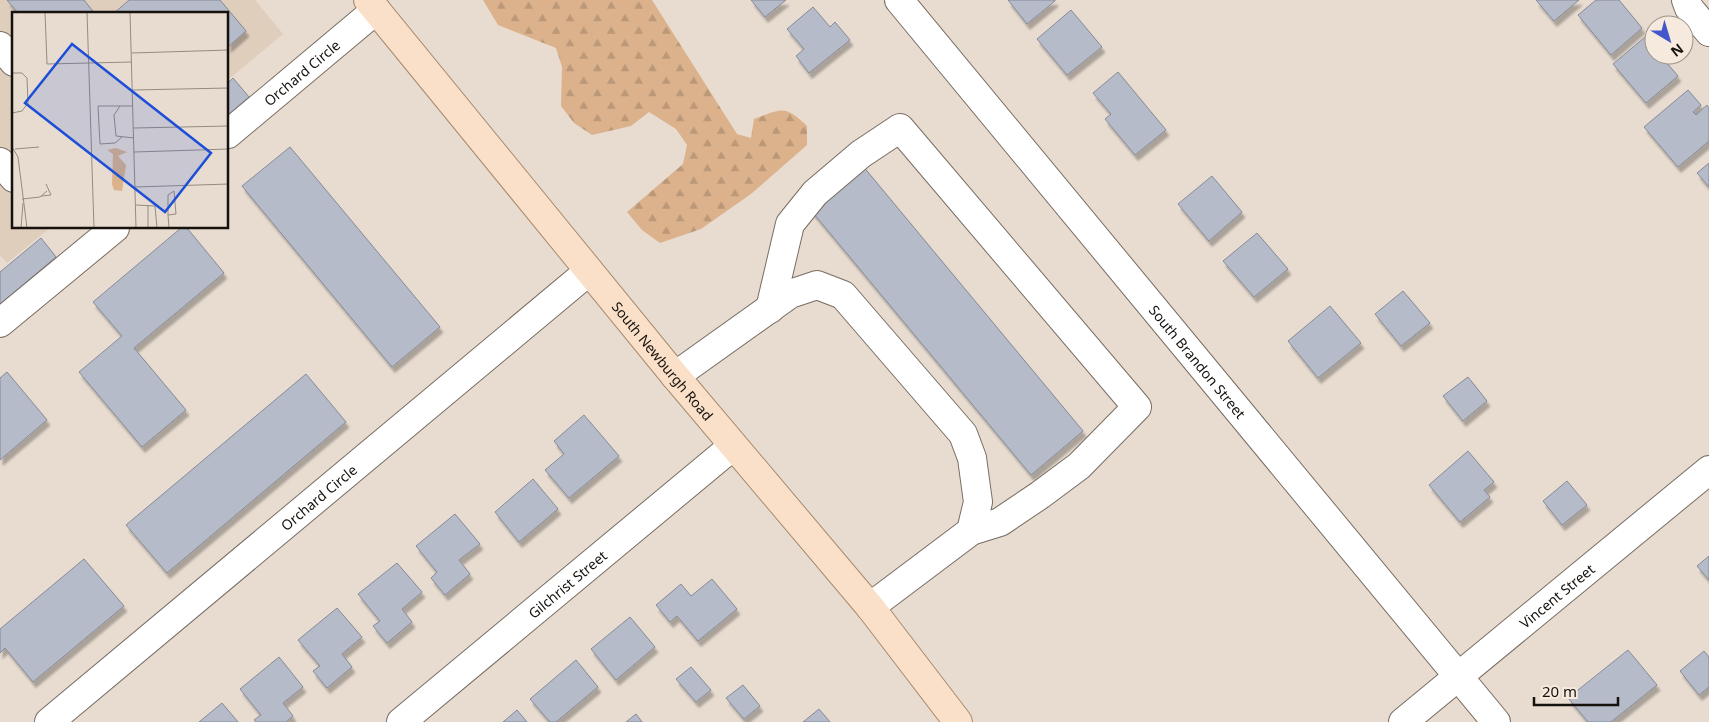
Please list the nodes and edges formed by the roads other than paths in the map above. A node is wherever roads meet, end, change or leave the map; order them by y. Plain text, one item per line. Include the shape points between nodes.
1 (899, 0) edge
2 (1686, 0) edge
3 (372, 5) edge
4 (1709, 32) edge
5 (0, 46) edge
6 (12, 60) edge
7 (229, 133) edge
8 (0, 162) edge
9 (12, 176) edge
10 (114, 229) edge
11 (589, 272) junction
12 (770, 309) junction
13 (0, 323) edge
14 (674, 376) junction
15 (733, 446) junction
16 (1709, 470) edge
17 (971, 531) junction
18 (870, 607) junction
19 (1458, 677) junction
20 (49, 722) edge
21 (401, 722) edge
22 (958, 722) edge
23 (1403, 722) edge
24 (1496, 722) edge

1 - 19 street, South Brandon Street
2 - 4 street
3 - 7 street, Orchard Circle
3 - 11 main road, South Newburgh Road
5 - 6 street
8 - 9 street
10 - 13 street
11 - 14 main road, South Newburgh Road
11 - 20 street, Orchard Circle
12 - 14 street
12 - 17 street via 790,294 817,285 843,294 963,434 972,458 978,502
12 - 17 street via 790,224 815,193 861,154 900,128 1137,406 1079,466 1000,522
14 - 15 main road, South Newburgh Road
15 - 18 main road, South Newburgh Road
15 - 21 street, Gilchrist Street
16 - 19 street, Vincent Street
17 - 18 street
18 - 22 main road, South Newburgh Road
19 - 23 street, Vincent Street
19 - 24 street, South Brandon Street

